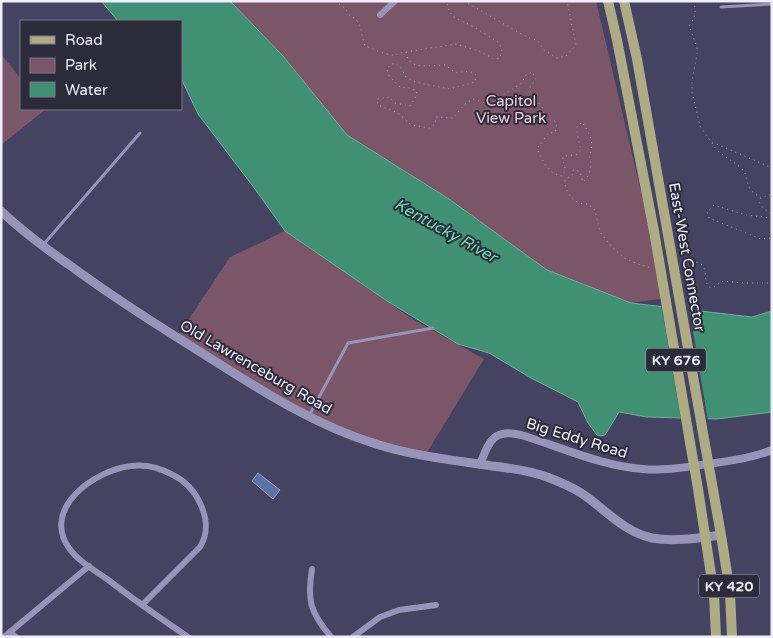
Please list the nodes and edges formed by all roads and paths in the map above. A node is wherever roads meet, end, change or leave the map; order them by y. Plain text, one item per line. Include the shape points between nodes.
1 (335, 1) edge
2 (395, 1) edge
3 (449, 1) edge
4 (464, 1) edge
5 (567, 1) edge
6 (608, 1) edge
7 (624, 1) edge
8 (693, 1) edge
9 (772, 4) edge
10 (721, 7) dead end
11 (380, 15) dead end
12 (406, 52) junction
13 (140, 134) dead end
14 (712, 142) junction
15 (772, 168) edge
16 (772, 194) edge
17 (761, 198) junction
18 (1, 211) edge
19 (772, 214) edge
20 (772, 218) edge
21 (772, 238) edge
22 (42, 246) junction
23 (678, 267) dead end
24 (653, 269) dead end
25 (772, 283) edge
26 (433, 328) dead end
27 (309, 416) junction
28 (772, 450) edge
29 (480, 464) junction
30 (721, 535) junction
31 (705, 537) junction
32 (89, 566) junction
33 (312, 569) dead end
34 (142, 605) junction
35 (436, 605) dead end
36 (10, 632) junction
37 (4, 637) edge
38 (16, 637) edge
39 (188, 637) edge
40 (331, 637) edge
41 (353, 637) edge
42 (716, 637) edge
43 (732, 637) edge

1 - 12 path via 360,25 365,46 388,55
2 - 11 street
3 - 12 path via 447,6 452,16 498,42 502,49 500,58 494,59 456,44
4 - 5 path via 537,40 544,50 557,58 566,56 576,46
6 - 31 main road, East-West Connector / KY 676 via 654,231
7 - 30 main road, East-West Connector / KY 676
8 - 14 path via 695,15 689,26 697,54 692,92 700,126
9 - 10 lane
12 - 24 path via 412,64 445,64 456,73 470,71 476,76 475,82 450,89 413,80 396,63 390,65 387,69 389,76 400,87 417,91 415,98 410,106 395,103 389,97 377,99 378,105 398,113 411,125 430,128 436,117 453,118 473,99 491,104 522,83 532,72 536,79 530,87 531,94 548,119 558,127 555,132 548,133 539,146 546,168 557,175 562,176 566,172 564,156 576,155 581,150 577,131 582,122 590,133 590,172 583,182 580,172 573,170 565,180 566,191 576,202 588,204 595,210 600,232 624,258
13 - 22 lane
14 - 15 path
14 - 17 path via 715,150 742,169 749,187
16 - 17 path
17 - 19 path via 759,202 763,208
18 - 22 main road, Old Lawrenceburg Road
20 - 21 path via 714,205 707,212 709,218 761,239
22 - 27 main road, Old Lawrenceburg Road via 112,296
23 - 25 path via 693,261 700,264 705,270 706,283 713,288 724,281
26 - 27 lane via 348,344
27 - 29 main road, Old Lawrenceburg Road via 339,431 380,445
28 - 29 street, Big Eddy Road via 720,462 645,470 612,464 508,432 493,438
29 - 31 main road, Old Lawrenceburg Road via 531,473 572,487 616,521 639,534 676,540
30 - 31 main road, Old Lawrenceburg Road
30 - 43 main road, East-West Connector / KY 420 via 730,592
31 - 42 main road, East-West Connector / KY 420 via 714,594
32 - 34 street
32 - 34 street via 69,548 62,532 66,505 80,489 109,472 130,466 151,466 183,481 194,492 204,512 204,540
32 - 36 street
33 - 40 street via 312,609
34 - 39 street
35 - 41 street via 399,610 380,617
36 - 37 street
36 - 38 street

